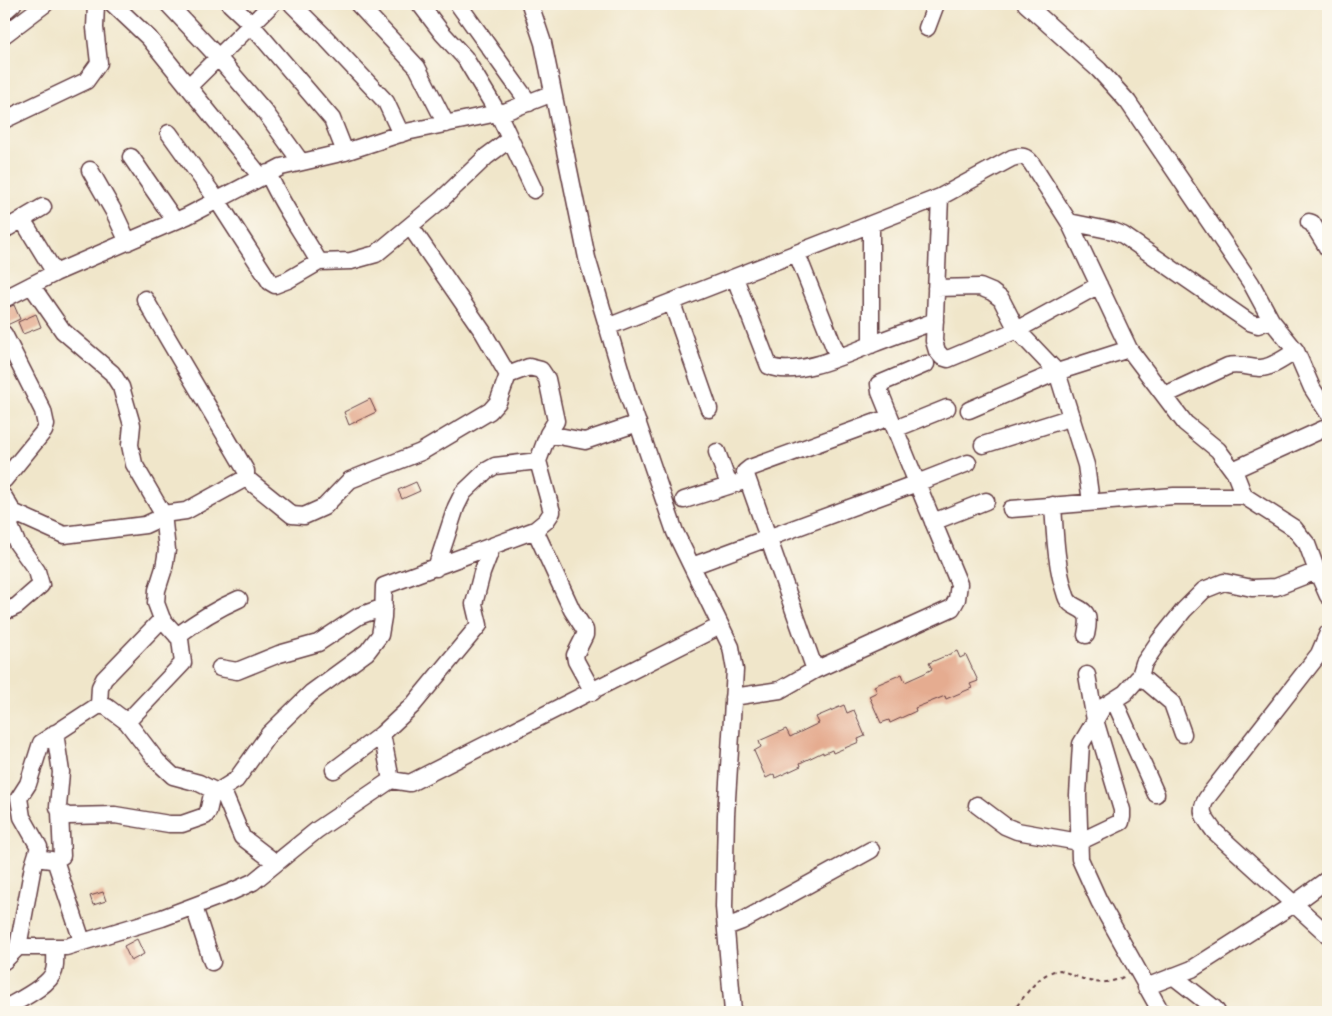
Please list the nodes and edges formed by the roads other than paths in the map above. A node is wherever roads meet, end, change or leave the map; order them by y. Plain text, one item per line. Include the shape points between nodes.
1 (13, 4) edge
2 (45, 4) edge
3 (96, 4) edge
4 (113, 4) edge
5 (168, 4) edge
6 (230, 4) edge
7 (272, 4) edge
8 (292, 4) edge
9 (358, 4) edge
10 (420, 4) edge
11 (458, 4) edge
12 (530, 4) edge
13 (936, 4) edge
14 (1026, 4) edge
15 (4, 12) edge
16 (250, 25) junction
17 (927, 28) dead end
18 (4, 34) edge
19 (218, 57) junction
20 (188, 86) junction
21 (553, 93) junction
22 (529, 102) junction
23 (498, 113) junction
24 (4, 120) edge
25 (446, 124) junction
26 (169, 133) dead end
27 (401, 134) junction
28 (510, 139) junction
29 (345, 152) junction
30 (131, 158) dead end
31 (301, 162) junction
32 (90, 170) dead end
33 (264, 175) junction
34 (534, 190) dead end
35 (940, 197) junction
36 (217, 200) junction
37 (43, 207) dead end
38 (22, 219) junction
39 (175, 222) junction
40 (1069, 222) junction
41 (1309, 222) dead end
42 (871, 224) junction
43 (410, 226) junction
44 (4, 230) edge
45 (128, 242) junction
46 (1328, 248) edge
47 (797, 254) junction
48 (318, 262) junction
49 (55, 273) junction
50 (736, 278) junction
51 (31, 285) junction
52 (1099, 285) junction
53 (936, 288) junction
54 (4, 299) edge
55 (145, 299) dead end
56 (672, 303) junction
57 (1271, 320) junction
58 (935, 321) junction
59 (608, 327) junction
60 (1017, 330) junction
61 (4, 334) edge
62 (871, 345) junction
63 (1129, 349) junction
64 (1296, 351) junction
65 (838, 357) junction
66 (926, 364) dead end
67 (1057, 372) junction
68 (508, 374) junction
69 (1165, 395) junction
70 (947, 408) dead end
71 (709, 409) dead end
72 (969, 410) dead end
73 (1328, 413) edge
74 (1072, 417) junction
75 (638, 423) junction
76 (892, 423) junction
77 (1328, 427) edge
78 (548, 434) junction
79 (983, 446) dead end
80 (717, 452) dead end
81 (538, 461) junction
82 (968, 463) dead end
83 (1232, 470) junction
84 (246, 478) junction
85 (4, 480) edge
86 (747, 480) junction
87 (917, 483) junction
88 (729, 485) junction
89 (4, 496) edge
90 (1244, 496) junction
91 (684, 500) dead end
92 (986, 501) dead end
93 (1090, 502) junction
94 (1053, 505) junction
95 (1011, 509) dead end
96 (8, 514) edge
97 (163, 514) junction
98 (933, 522) junction
99 (536, 530) junction
100 (768, 537) junction
101 (492, 548) junction
102 (692, 566) junction
103 (436, 568) junction
104 (1316, 571) junction
105 (1328, 596) edge
106 (239, 599) dead end
107 (384, 607) junction
108 (4, 612) edge
109 (162, 619) junction
110 (720, 626) junction
111 (1328, 633) edge
112 (1086, 635) dead end
113 (177, 636) junction
114 (220, 668) dead end
115 (815, 670) junction
116 (1087, 675) dead end
117 (1140, 676) junction
118 (593, 692) junction
119 (733, 697) junction
120 (1114, 700) junction
121 (99, 705) junction
122 (1095, 720) junction
123 (127, 722) junction
124 (55, 734) junction
125 (382, 734) junction
126 (1183, 734) dead end
127 (334, 770) dead end
128 (391, 780) junction
129 (218, 789) junction
130 (1156, 794) dead end
131 (977, 805) dead end
132 (60, 812) junction
133 (1079, 842) junction
134 (871, 850) dead end
135 (62, 856) dead end
136 (36, 858) junction
137 (276, 863) junction
138 (1328, 879) edge
139 (1294, 904) junction
140 (194, 907) junction
141 (726, 927) junction
142 (1328, 935) edge
143 (82, 941) junction
144 (18, 947) junction
145 (54, 947) junction
146 (4, 960) edge
147 (212, 962) dead end
148 (1182, 973) junction
149 (1146, 987) junction
150 (4, 1009) edge
151 (733, 1012) edge
152 (1161, 1012) edge
153 (1217, 1012) edge

1 - 15 street
2 - 18 street
3 - 24 street via 99,63 86,81
4 - 20 street via 149,38
5 - 19 street
6 - 16 street
7 - 16 street
8 - 27 street via 386,102
9 - 25 street via 417,67
10 - 23 street via 465,58
11 - 22 street
12 - 21 street via 543,43
13 - 17 street
14 - 57 street via 1108,78 1128,102 1251,283
16 - 19 street
16 - 29 street via 332,119
19 - 20 street
19 - 31 street via 265,112
20 - 33 street
21 - 22 street
21 - 59 street via 586,258
22 - 23 street
23 - 25 street
23 - 28 street
25 - 27 street
26 - 36 street
27 - 29 street
28 - 34 street
28 - 43 street
29 - 31 street
30 - 39 street
31 - 33 street
32 - 45 street
33 - 36 street
33 - 48 street
35 - 40 street via 1021,156 1032,164
35 - 42 street
35 - 53 street
36 - 39 street
36 - 48 street via 270,282 275,285 282,283
37 - 38 street
38 - 44 street
38 - 49 street
39 - 45 street
40 - 52 street
40 - 57 street via 1123,235 1249,322 1258,325
41 - 46 street
42 - 47 street
42 - 62 street
43 - 48 street via 376,254 351,261
43 - 68 street
45 - 49 street
47 - 50 street
47 - 65 street
49 - 51 street
50 - 56 street
50 - 65 street via 769,366 794,369
51 - 54 street
51 - 97 street via 63,331 112,373 121,387 132,425 130,445 134,464
52 - 60 street
52 - 63 street
53 - 58 street
53 - 60 street via 980,286 992,292 1001,298
55 - 84 street via 236,454
56 - 59 street
56 - 71 street
57 - 64 street
58 - 60 street via 937,351 948,358
58 - 62 street
59 - 75 street
60 - 67 street
61 - 85 street via 46,425
62 - 65 street
63 - 67 street
63 - 69 street
64 - 69 street via 1265,368 1239,364 1228,366
64 - 73 street via 1312,388
66 - 76 street via 879,384
67 - 72 street
67 - 74 street
68 - 78 street via 529,367 541,370 547,379 556,421
68 - 84 street via 498,402 490,411 421,452 350,480 324,507 304,516 292,515
69 - 83 street via 1185,423 1218,450
70 - 76 street
74 - 79 street
74 - 93 street via 1086,465
75 - 78 street via 585,441
75 - 102 street via 675,532
76 - 86 street via 750,468 745,472
76 - 87 street
77 - 83 street
78 - 81 street
80 - 88 street
81 - 99 street via 552,512
81 - 103 street via 494,466 464,493 456,507
82 - 87 street
83 - 90 street
84 - 97 street via 186,511
86 - 88 street
86 - 100 street
87 - 98 street
87 - 100 street
88 - 91 street
89 - 96 street
90 - 93 street via 1174,496
90 - 104 street via 1294,528 1307,544
92 - 98 street
93 - 94 street
94 - 95 street
94 - 112 street via 1060,575 1068,602 1088,618
96 - 97 street via 64,536 145,525
96 - 108 street via 10,526 37,571 41,585 17,606
97 - 109 street via 167,550 156,603
98 - 115 street via 959,584 952,608
99 - 101 street
99 - 118 street via 568,602 585,630 575,655
100 - 102 street
100 - 115 street
101 - 103 street
101 - 125 street via 474,604 479,625 413,705
102 - 110 street
103 - 107 street via 384,586
104 - 105 street
104 - 117 street via 1276,587 1252,588 1224,582 1204,590 1159,641 1144,663
106 - 113 street via 215,610
107 - 114 street via 359,616 318,643 237,671
107 - 129 street via 380,635 367,652 311,693 269,734 236,780
109 - 113 street
109 - 121 street via 104,678
110 - 118 street
110 - 119 street via 731,647 735,670
111 - 139 street via 1319,654 1209,795 1202,809 1214,831
113 - 123 street via 183,663
115 - 119 street via 780,690
116 - 122 street
117 - 120 street
117 - 126 street via 1172,703
118 - 128 street via 410,783
119 - 141 street via 726,814
120 - 122 street via 1103,707
120 - 130 street
121 - 123 street
121 - 124 street
122 - 133 street via 1080,744
122 - 133 street via 1122,817 1117,825
123 - 129 street via 173,776
124 - 132 street via 61,767
124 - 136 street via 41,743 20,798 22,816 39,847
125 - 127 street
125 - 128 street
128 - 137 street via 317,830
129 - 132 street via 206,816 182,824 115,814 68,816
129 - 137 street via 242,837
131 - 133 street via 1017,831
132 - 135 street
133 - 149 street via 1080,859 1099,901
134 - 141 street
136 - 143 street via 56,863
136 - 144 street
137 - 140 street via 253,882
138 - 139 street
139 - 142 street
139 - 148 street
140 - 143 street
140 - 147 street
141 - 151 street
143 - 145 street via 66,947
144 - 145 street
144 - 146 street
145 - 150 street via 55,970 52,977
148 - 149 street
148 - 153 street
149 - 152 street

